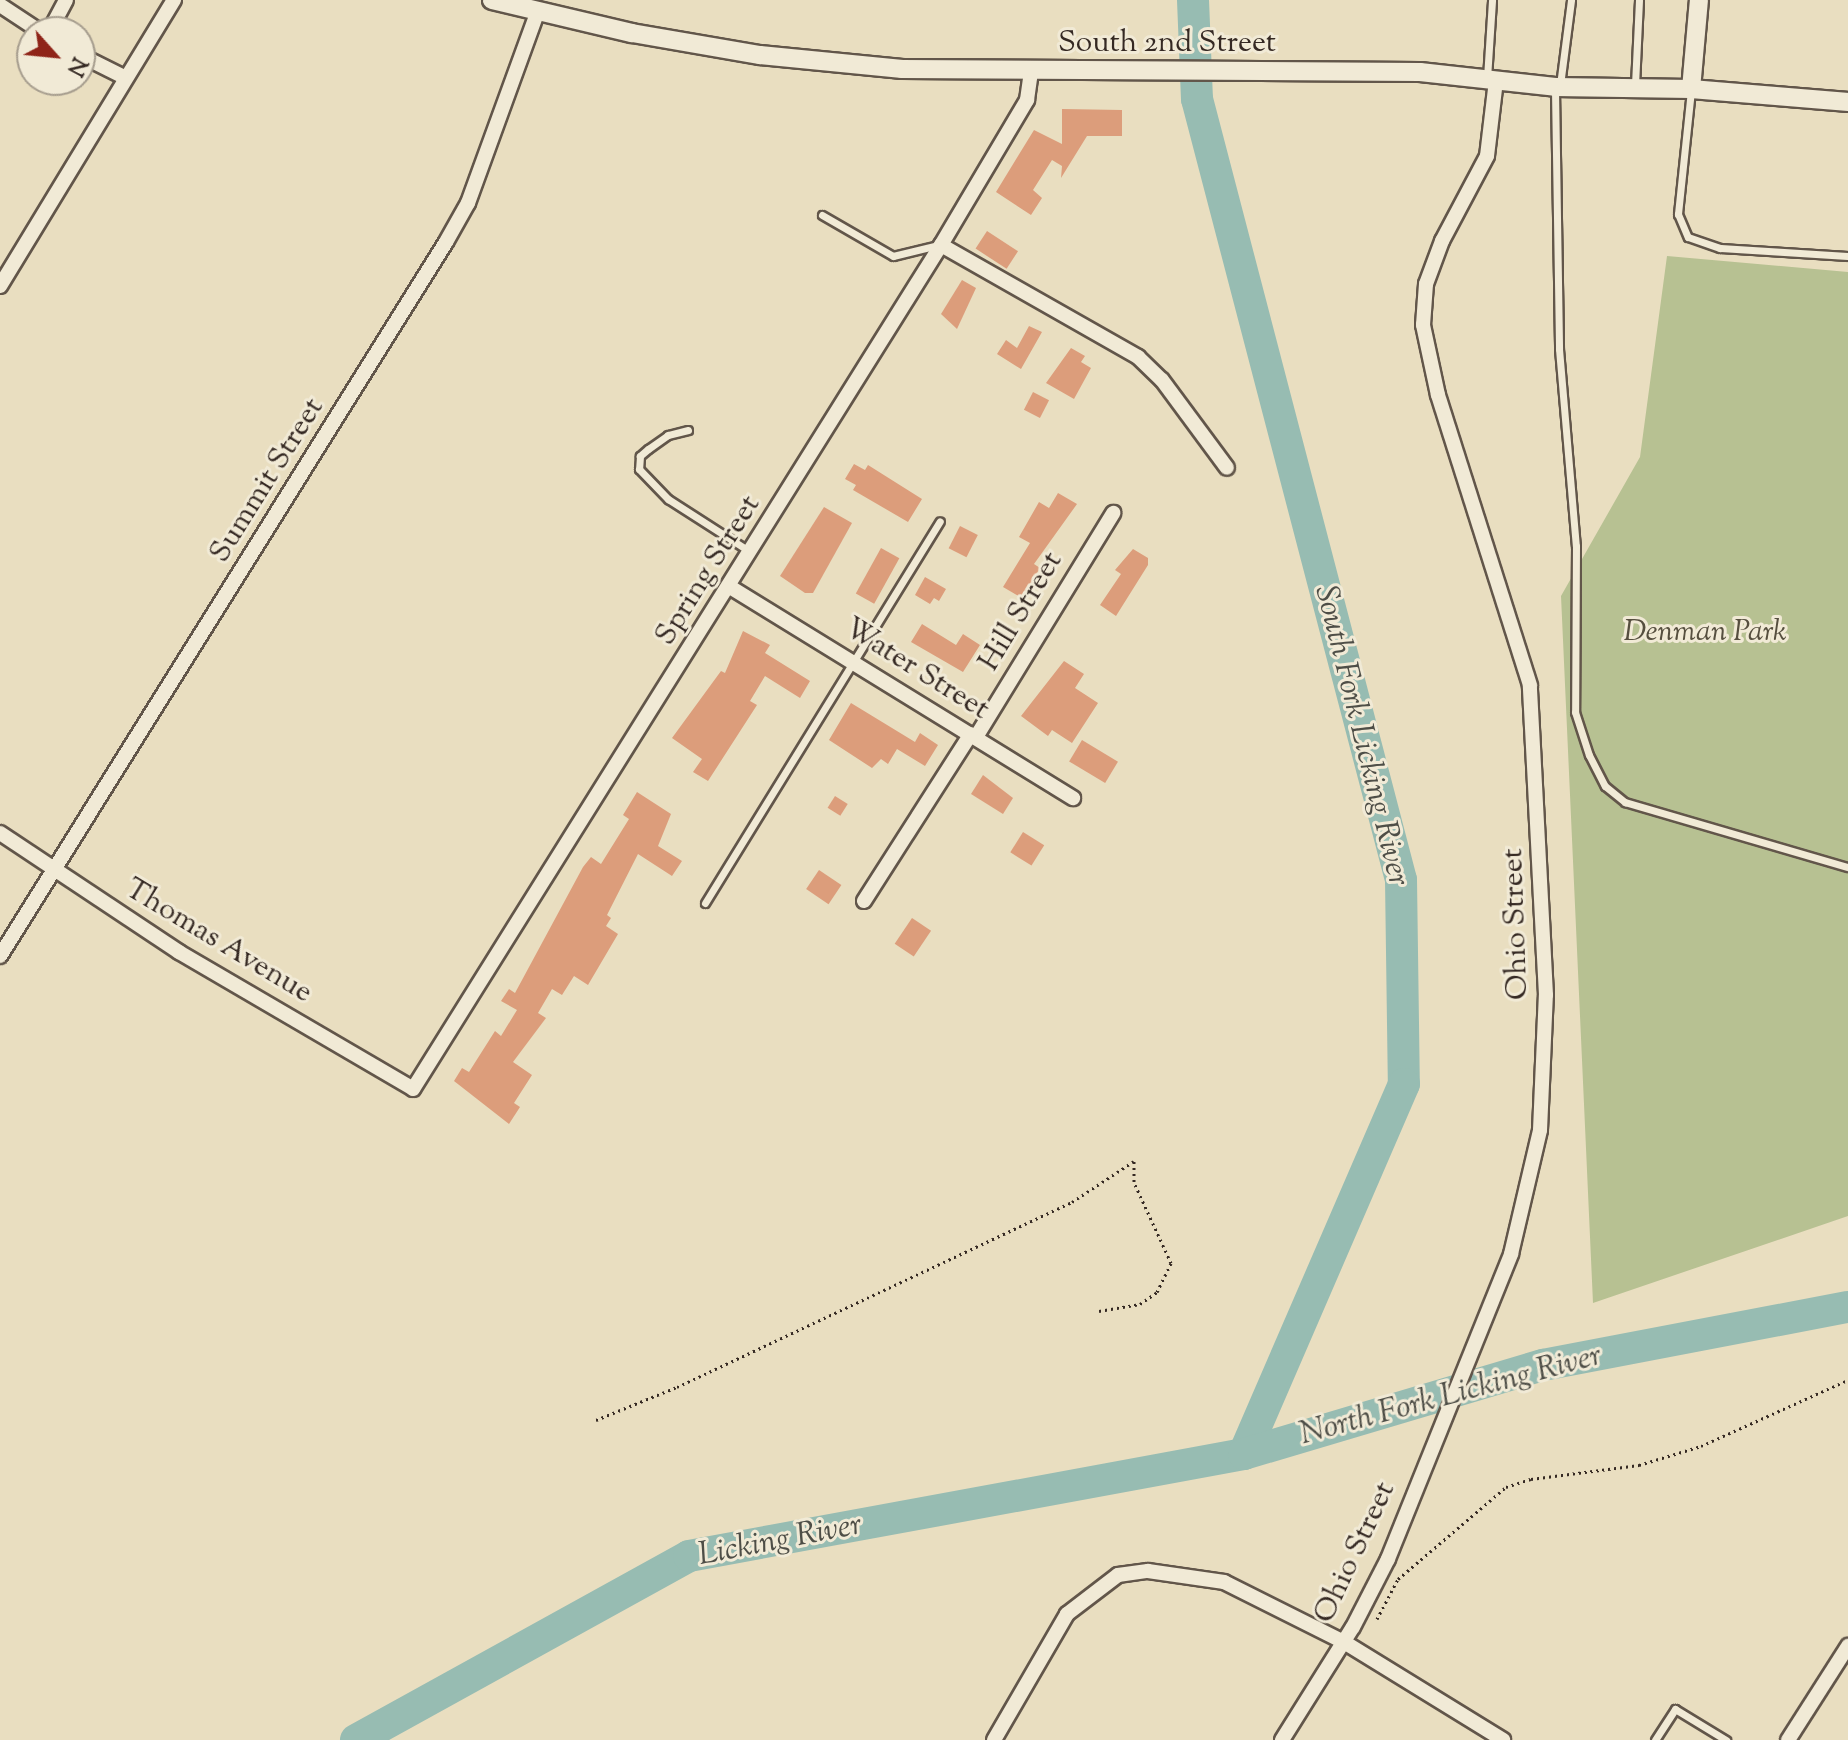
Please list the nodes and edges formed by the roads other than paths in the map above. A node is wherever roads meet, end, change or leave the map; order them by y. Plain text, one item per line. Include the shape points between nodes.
1 (174, 0) edge
2 (492, 0) edge
3 (1492, 0) edge
4 (1571, 0) edge
5 (1639, 0) edge
6 (1699, 0) edge
7 (0, 5) edge
8 (537, 13) junction
9 (17, 16) edge
10 (96, 63) edge
11 (1031, 73) junction
12 (126, 78) junction
13 (1491, 80) junction
14 (1558, 88) junction
15 (1691, 89) junction
16 (1636, 92) junction
17 (1848, 102) edge
18 (822, 215) dead end
19 (941, 245) junction
20 (1848, 256) edge
21 (0, 286) edge
22 (688, 430) dead end
23 (1227, 468) dead end
24 (1113, 513) dead end
25 (940, 521) dead end
26 (751, 552) junction
27 (730, 587) junction
28 (853, 661) junction
29 (973, 736) junction
30 (1073, 798) dead end
31 (0, 833) edge
32 (1848, 867) edge
33 (53, 869) junction
34 (864, 901) dead end
35 (705, 903) dead end
36 (0, 956) edge
37 (413, 1089) joint
38 (1344, 1642) junction
39 (1848, 1646) edge
40 (994, 1740) edge
41 (1282, 1740) edge
42 (1503, 1740) edge
43 (1655, 1740) edge
44 (1726, 1740) edge
45 (1788, 1740) edge

1 - 12 street
2 - 8 street, South 2nd Street
3 - 13 lane
4 - 14 lane
5 - 16 lane
6 - 15 street
7 - 9 street
8 - 11 street, South 2nd Street via 760,55 902,69
8 - 33 street, Summit Street via 460,216
10 - 12 street
11 - 13 street, South 2nd Street via 1420,72
11 - 19 street, Spring Street via 1027,100
12 - 21 street
13 - 14 street, South 2nd Street
13 - 38 street, Ohio Street via 1487,156 1426,284 1423,325 1438,395 1519,640 1534,732 1545,1086 1524,1211 1490,1308 1401,1525
14 - 16 street, South 2nd Street
14 - 32 lane via 1557,305 1576,546 1575,712 1589,755 1605,786 1625,802
15 - 16 street, South 2nd Street
15 - 17 street, South 2nd Street
15 - 20 lane via 1678,214 1688,237 1720,248
18 - 19 lane via 893,256
19 - 23 street via 1138,357 1162,380
19 - 26 street, Spring Street
22 - 26 lane via 668,435 648,449 640,456 639,469 668,499
24 - 29 street, Hill Street
25 - 28 lane
26 - 27 street, Spring Street
27 - 28 street, Water Street
27 - 37 street, Spring Street
28 - 29 street, Water Street
28 - 35 lane
29 - 30 street, Water Street
29 - 34 street, Hill Street
31 - 33 street, Thomas Avenue
33 - 36 street, Summit Street
33 - 37 street, Thomas Avenue via 179,952
38 - 40 street via 1224,1582 1148,1571 1118,1575 1067,1614
38 - 41 street, Ohio Street
38 - 42 street
39 - 45 street
43 - 44 lane via 1675,1709

